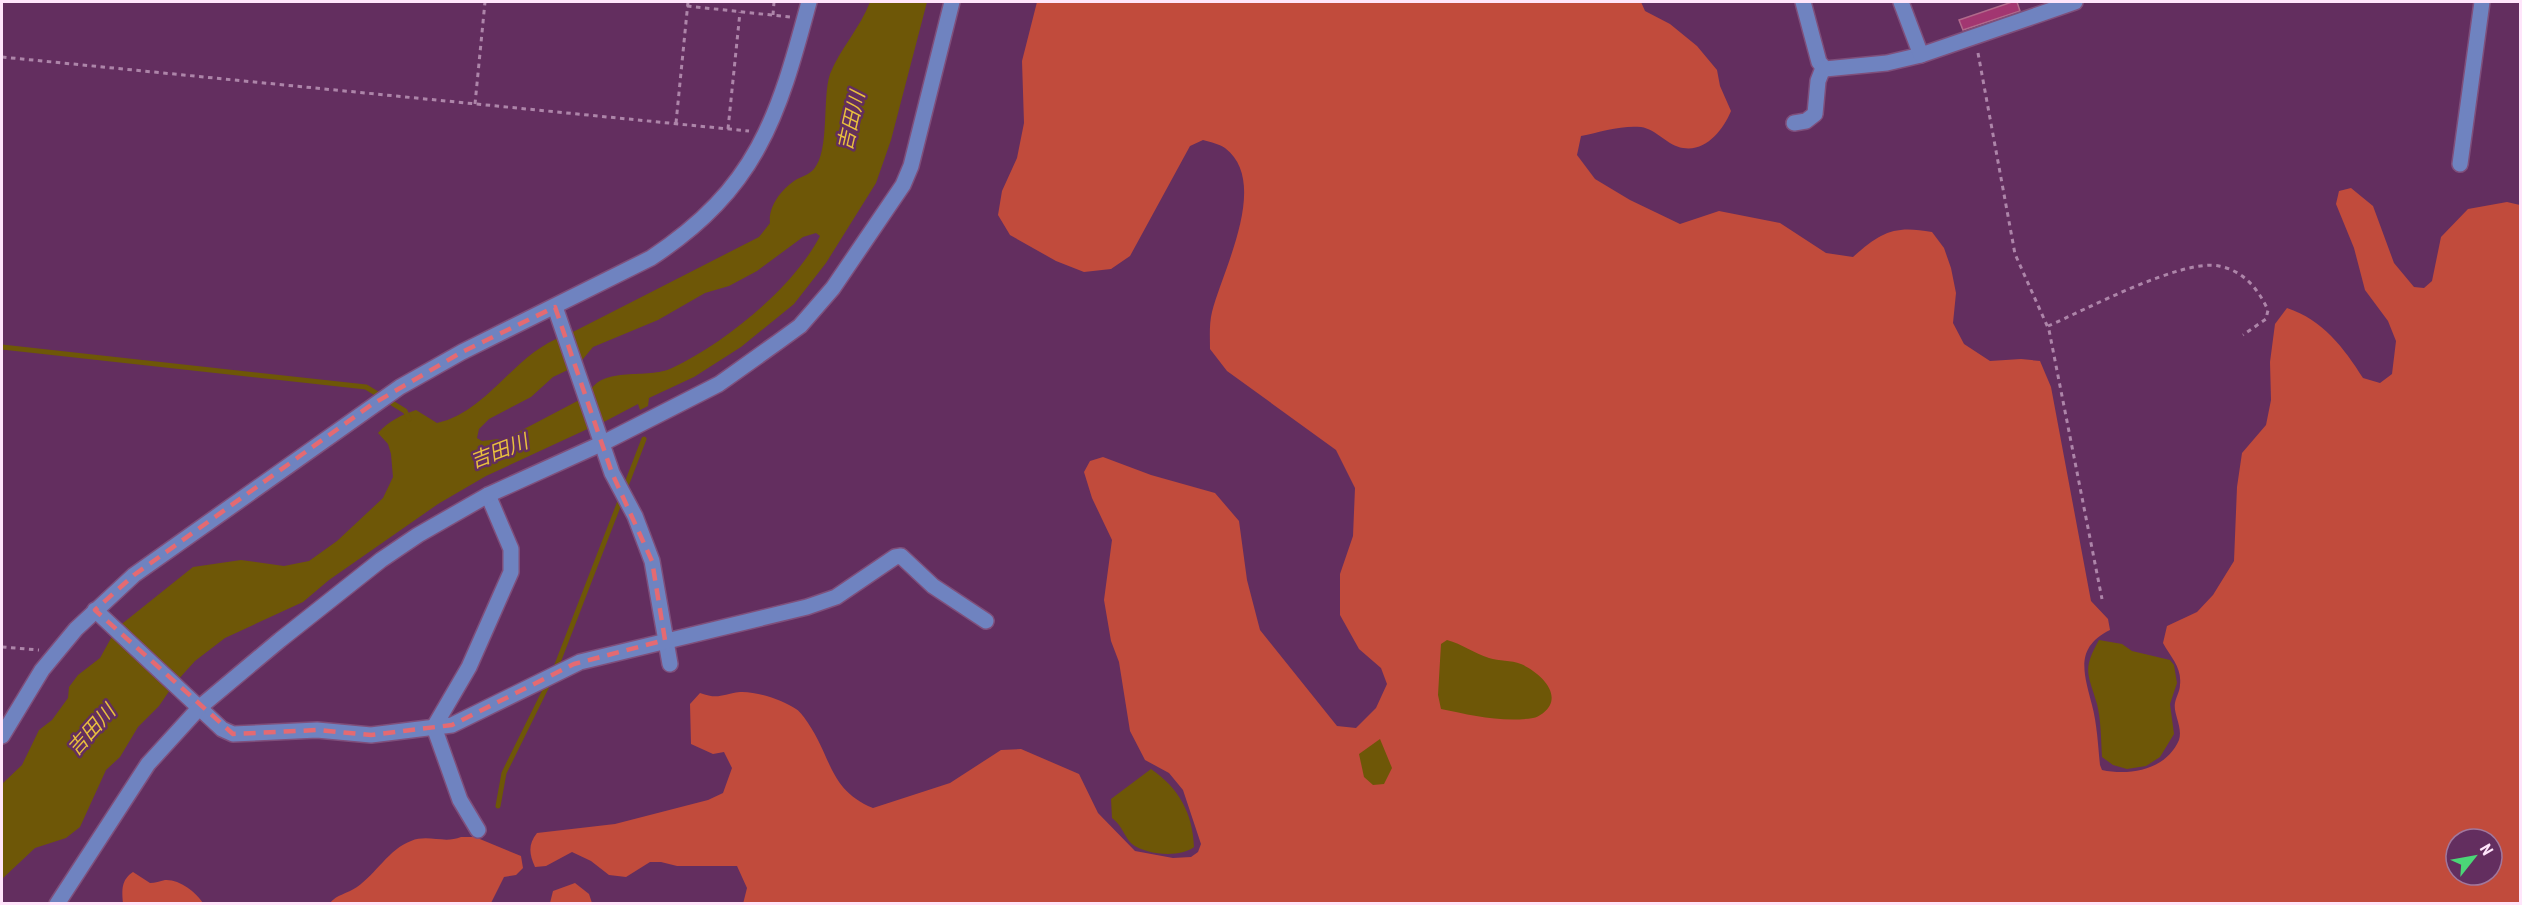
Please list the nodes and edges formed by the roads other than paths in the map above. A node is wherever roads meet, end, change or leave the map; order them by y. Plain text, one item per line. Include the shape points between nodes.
1 (808, 2) edge
2 (952, 2) edge
3 (1803, 2) edge
4 (1901, 2) edge
5 (2075, 2) edge
6 (2482, 2) edge
7 (1921, 55) junction
8 (1823, 68) junction
9 (1794, 123) dead end
10 (2460, 164) dead end
11 (558, 314) junction
12 (601, 438) junction
13 (488, 495) junction
14 (101, 615) junction
15 (986, 621) dead end
16 (665, 640) junction
17 (670, 664) dead end
18 (197, 704) junction
19 (434, 727) junction
20 (2, 736) edge
21 (478, 830) dead end
22 (57, 903) edge

1 - 11 street via 778,110 746,170 728,193 679,240
2 - 12 street via 903,185 826,297 800,326 719,384
3 - 8 street via 1818,62
4 - 7 street
5 - 7 street
6 - 10 street
7 - 8 street via 1887,63
8 - 9 street via 1815,114
11 - 12 street
11 - 14 street via 462,352 371,405 134,575
12 - 13 street
12 - 16 street via 652,561
13 - 18 street via 381,560
13 - 19 street via 511,549 512,572 469,667
14 - 18 street
14 - 20 street via 42,670
15 - 16 street via 933,586 901,556 887,560 836,597
16 - 17 street
16 - 19 street via 580,662 474,716
18 - 19 street via 222,729 233,734 317,730 371,735
18 - 22 street via 148,764
19 - 21 street via 460,800

